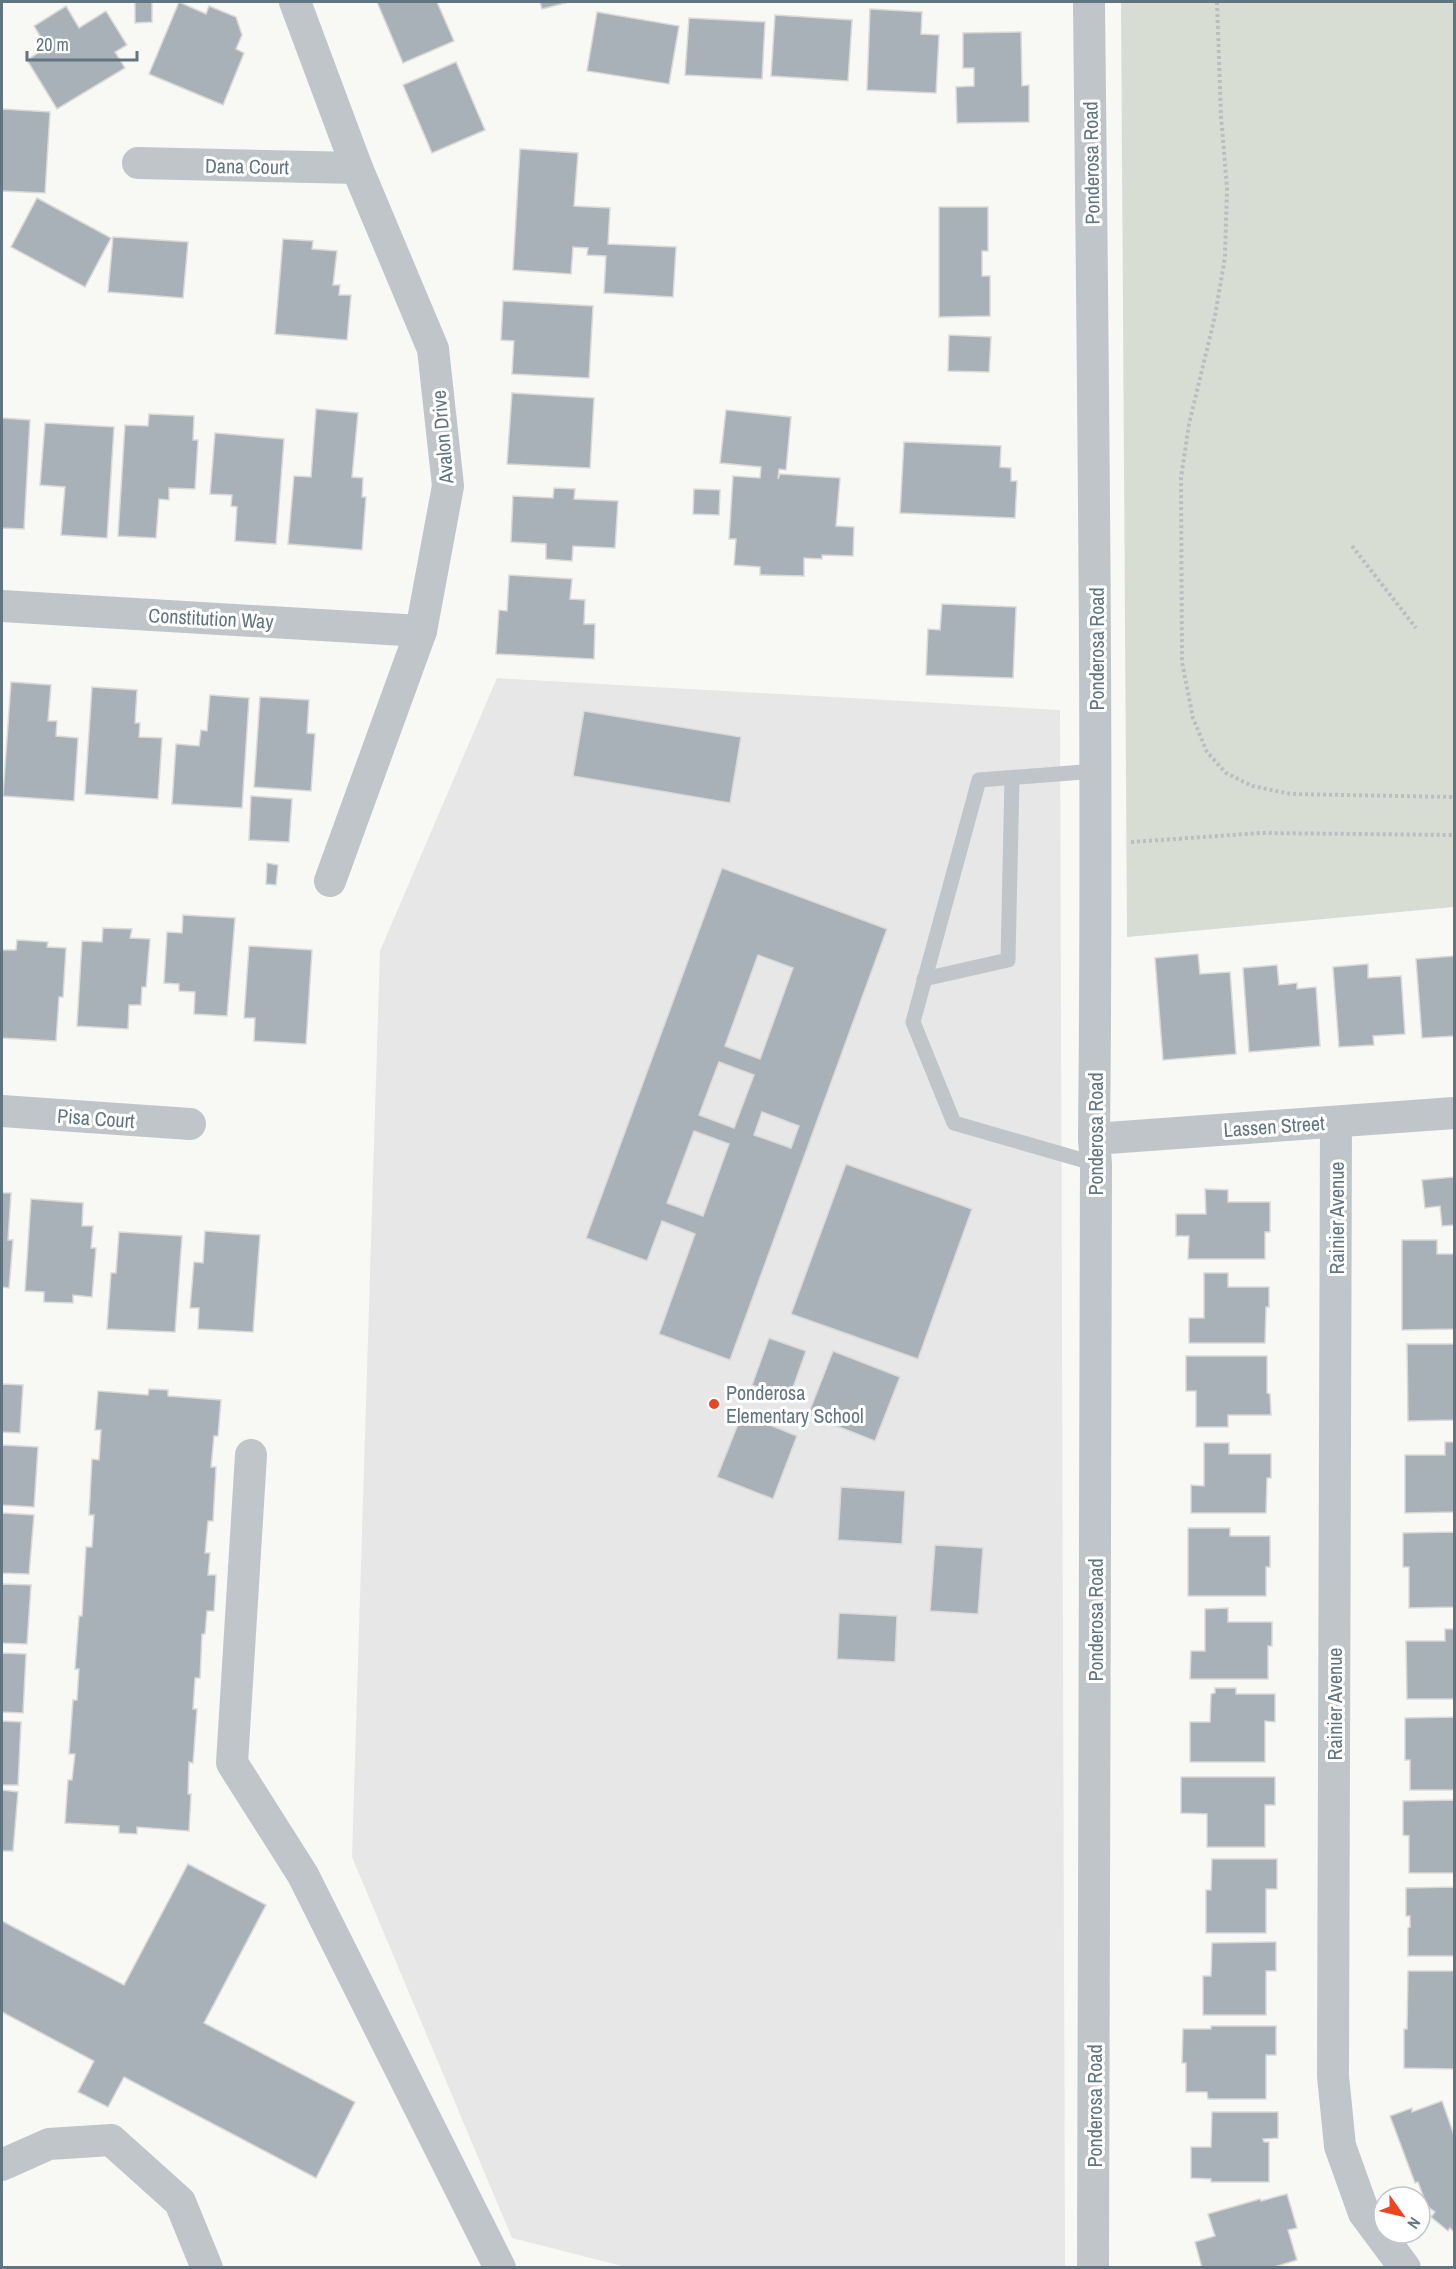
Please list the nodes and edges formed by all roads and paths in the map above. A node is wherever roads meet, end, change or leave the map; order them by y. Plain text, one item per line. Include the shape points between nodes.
1 (295, 2) edge
2 (1089, 2) edge
3 (1218, 2) edge
4 (138, 163) dead end
5 (357, 168) junction
6 (1352, 546) dead end
7 (2, 606) edge
8 (1416, 628) dead end
9 (421, 631) junction
10 (1096, 771) junction
11 (1012, 778) junction
12 (1455, 796) edge
13 (1455, 835) edge
14 (1097, 844) junction
15 (330, 881) dead end
16 (924, 979) junction
17 (2, 1111) edge
18 (1455, 1113) edge
19 (1336, 1122) junction
20 (190, 1124) dead end
21 (1095, 1151) junction
22 (251, 1455) dead end
23 (2, 2165) edge
24 (207, 2268) edge
25 (500, 2268) edge
26 (1093, 2268) edge
27 (1405, 2268) edge

1 - 5 street, Avalon Drive
2 - 10 street, Ponderosa Road
3 - 12 path via 1227,188 1225,257 1181,478 1182,662 1193,718 1207,752 1226,773 1252,786 1291,794
4 - 5 street, Dana Court
5 - 9 street, Avalon Drive via 433,349 448,486
6 - 8 path
7 - 9 street, Constitution Way
9 - 15 street, Avalon Drive
10 - 11 lane
10 - 14 street, Ponderosa Road
11 - 16 lane via 979,780
11 - 16 lane via 1008,960
13 - 14 path via 1261,833
14 - 21 street, Ponderosa Road
16 - 21 lane via 913,1022 954,1123
17 - 20 street, Pisa Court
18 - 19 street, Lassen Street
19 - 21 street, Lassen Street
19 - 27 street, Rainier Avenue via 1333,2076 1340,2146 1364,2213
21 - 26 street, Ponderosa Road
22 - 25 street via 232,1763 303,1875
23 - 24 street via 49,2144 111,2140 180,2202

